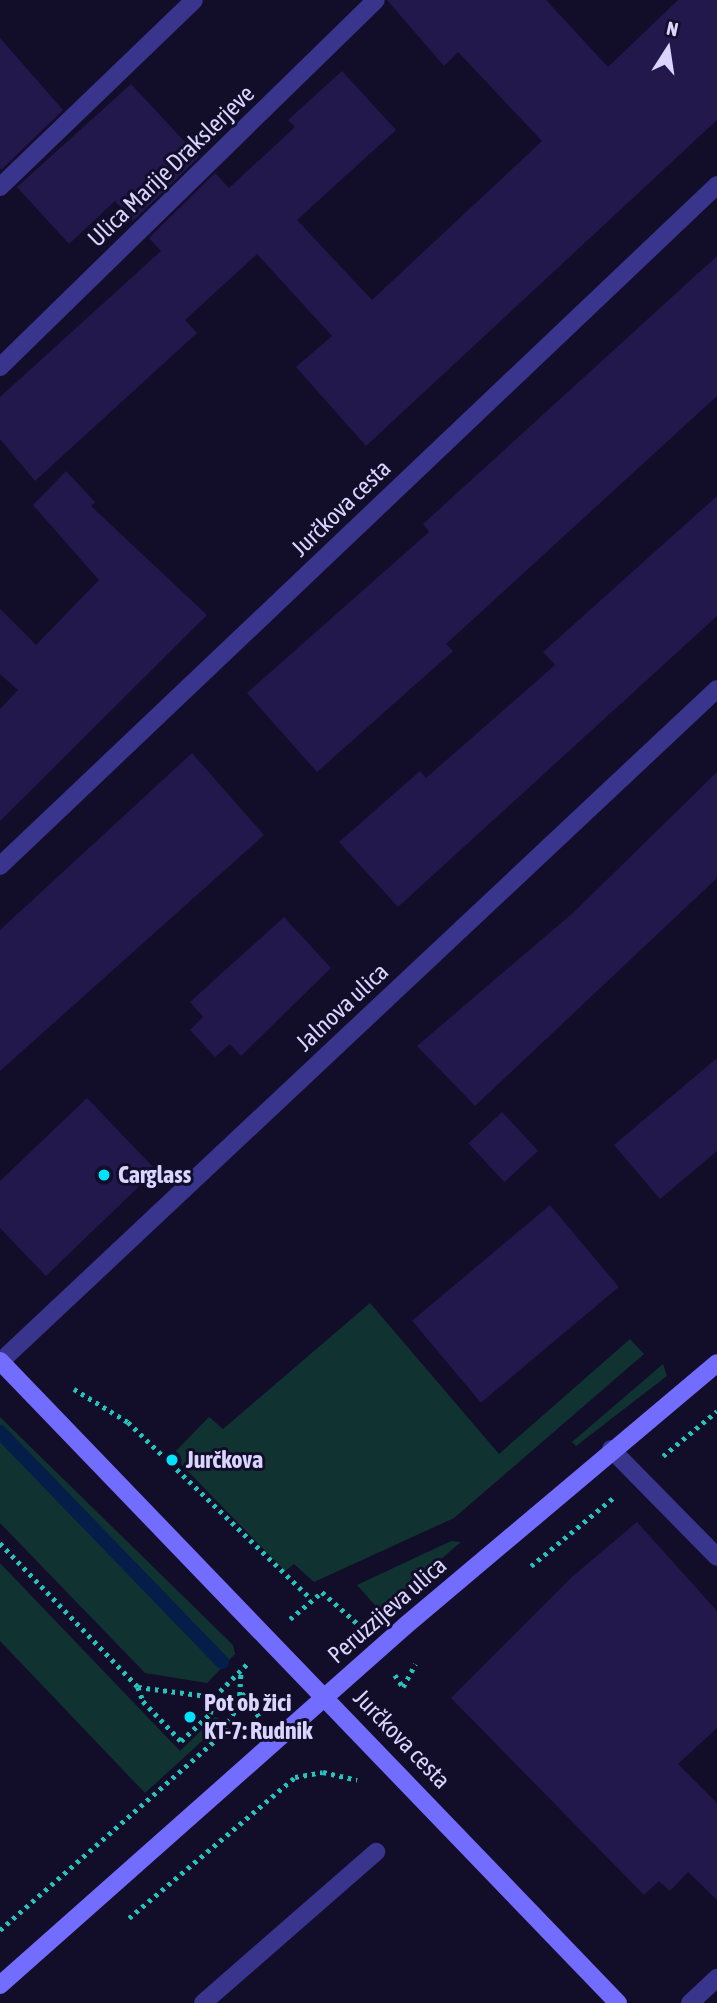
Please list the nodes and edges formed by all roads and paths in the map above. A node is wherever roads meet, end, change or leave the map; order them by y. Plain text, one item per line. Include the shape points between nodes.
1 (194, 0) edge
2 (376, 0) edge
3 (717, 185) edge
4 (0, 187) edge
5 (0, 367) edge
6 (717, 689) edge
7 (0, 866) edge
8 (0, 1362) edge
9 (717, 1363) edge
10 (69, 1386) dead end
11 (611, 1449) junction
12 (0, 1543) edge
13 (717, 1557) edge
14 (323, 1592) dead end
15 (311, 1599) dead end
16 (378, 1650) junction
17 (138, 1686) junction
18 (214, 1696) junction
19 (326, 1696) junction
20 (343, 1775) dead end
21 (376, 1852) dead end
22 (125, 1921) dead end
23 (0, 1930) edge
24 (717, 1978) edge
25 (0, 1985) edge
26 (203, 2003) edge
27 (618, 2003) edge
28 (690, 2003) edge

1 - 4 street
2 - 5 street, Ulica Marije Drakslerjeve
3 - 7 street, Jurčkova cesta
6 - 8 street, Jalnova ulica
8 - 19 main road, Jurčkova cesta
9 - 11 main road, Peruzzijeva ulica
10 - 15 path via 128,1422
11 - 13 street
11 - 16 main road, Peruzzijeva ulica
12 - 17 path
14 - 16 path via 339,1600
16 - 19 main road, Peruzzijeva ulica
17 - 18 path
17 - 18 path via 143,1701 181,1741 210,1714
18 - 23 path via 241,1670 242,1693 219,1737
19 - 25 main road, Peruzzijeva ulica
19 - 27 main road, Jurčkova cesta
20 - 22 path via 305,1774 284,1785
21 - 26 street
24 - 28 street

